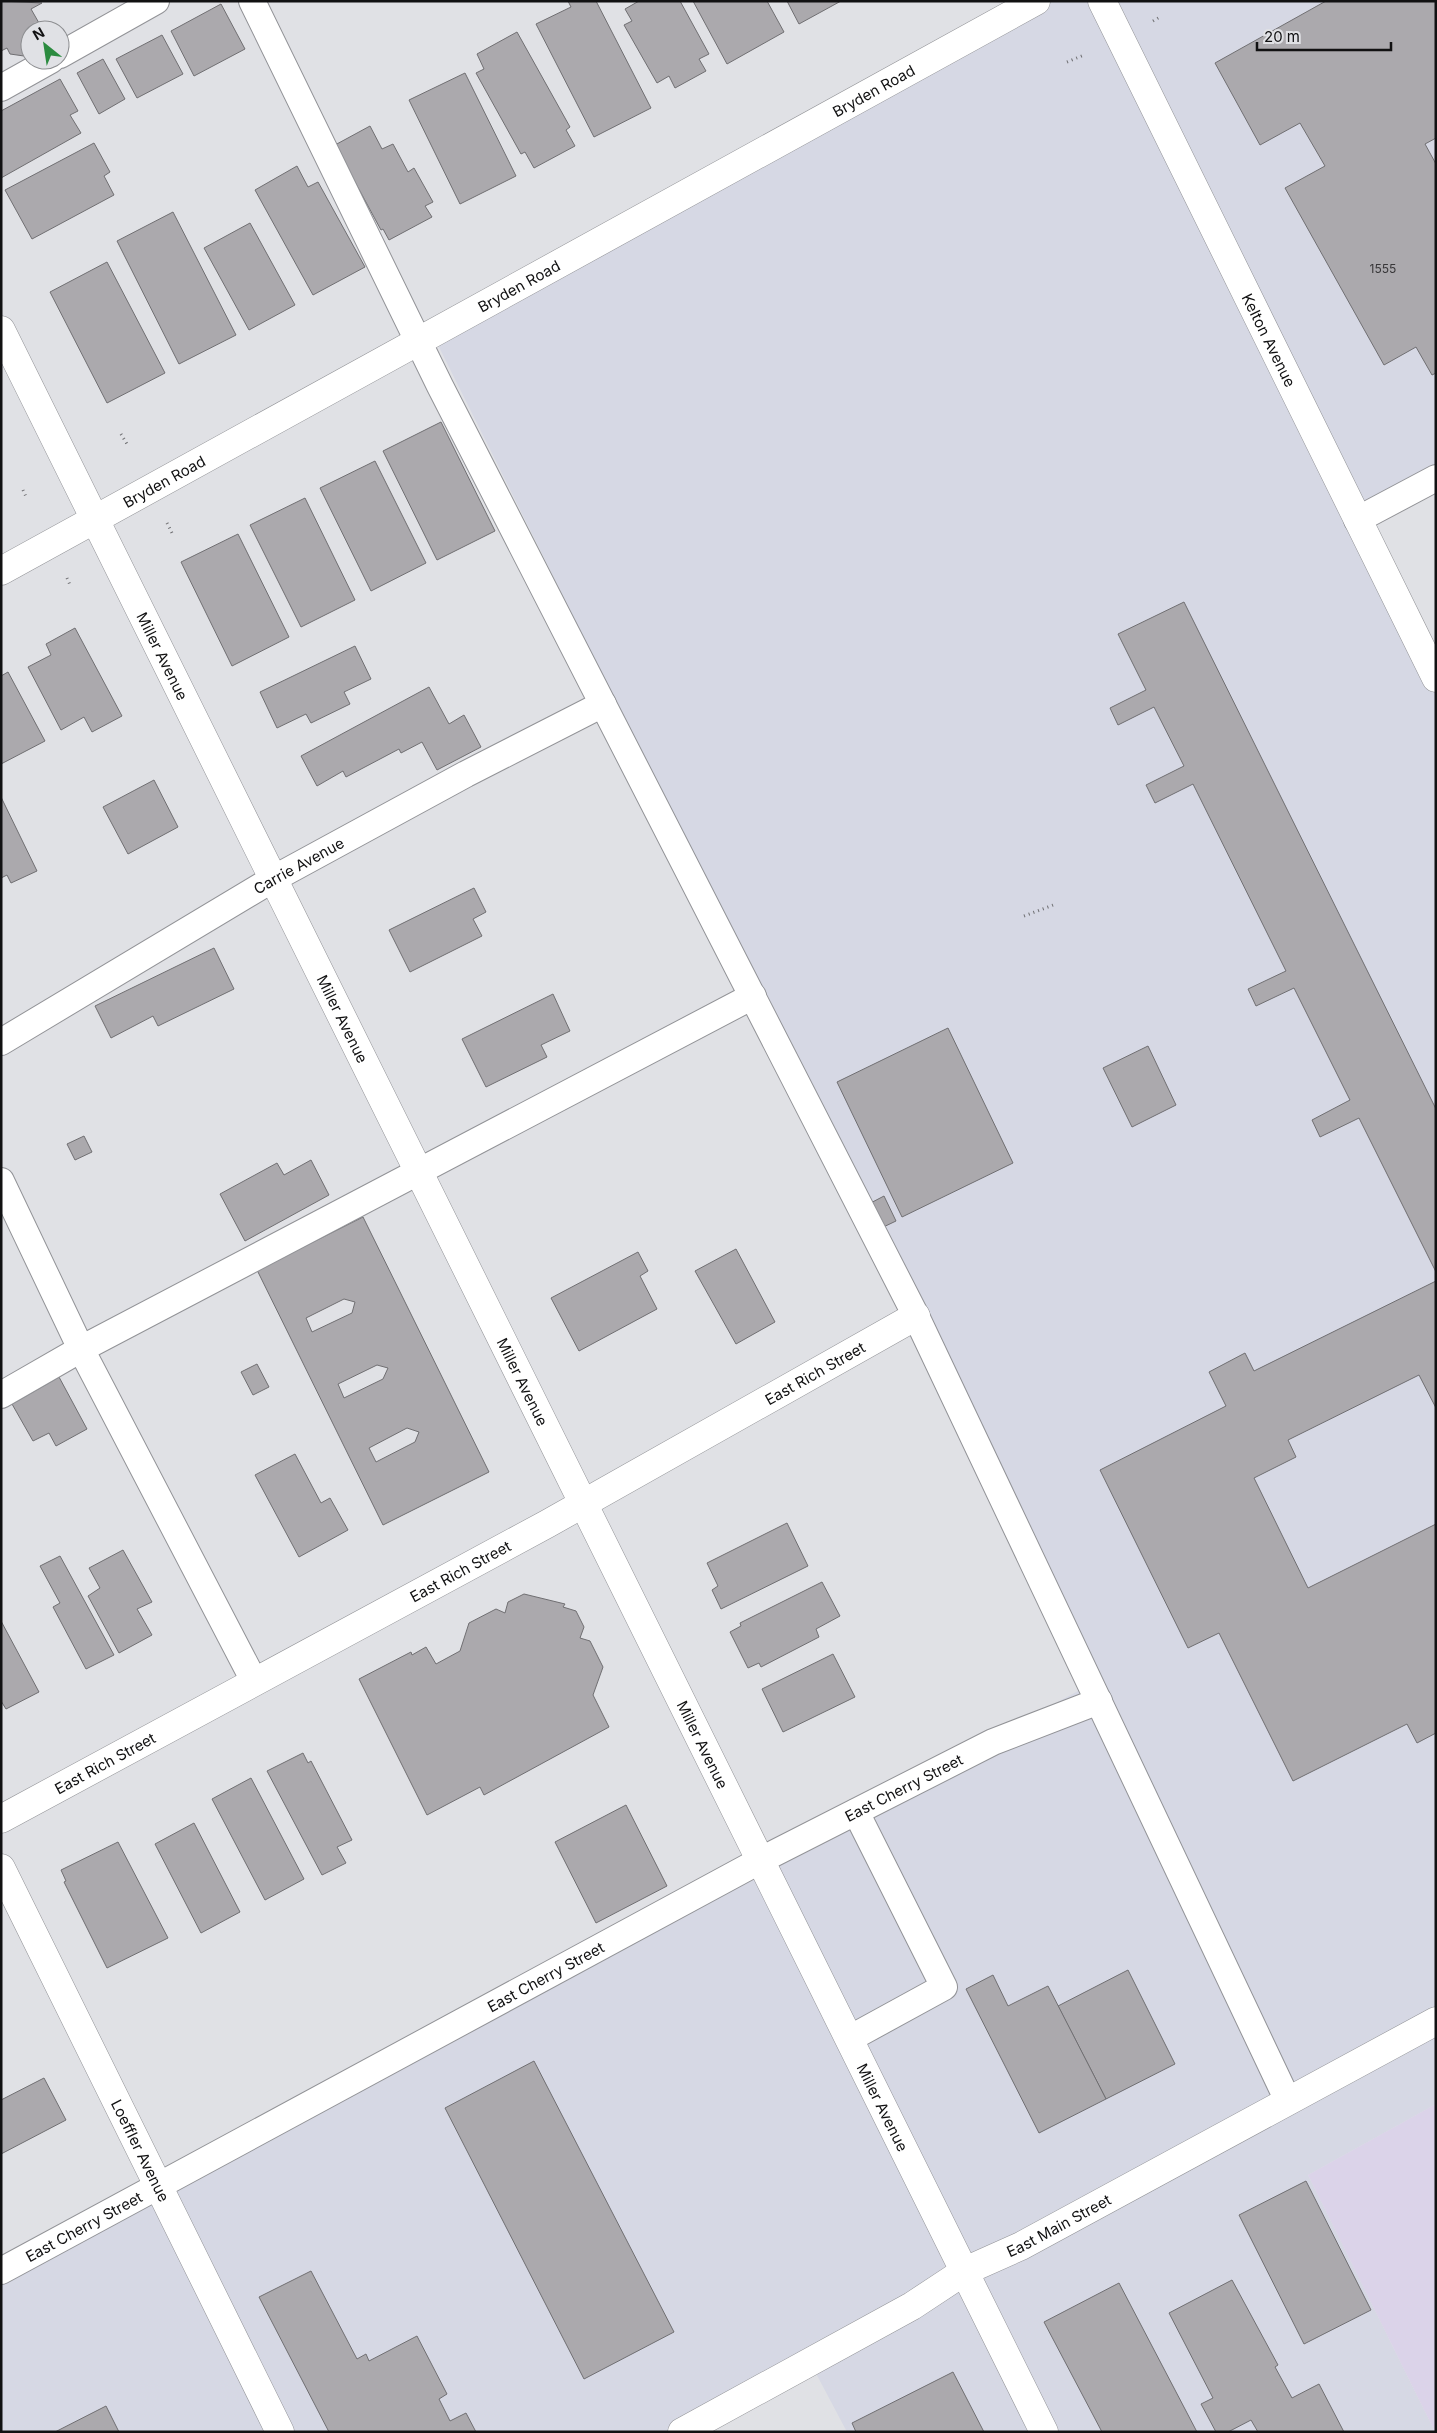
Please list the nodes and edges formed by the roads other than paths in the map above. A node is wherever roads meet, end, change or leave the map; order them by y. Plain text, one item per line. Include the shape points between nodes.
1 (156, 1) edge
2 (252, 1) edge
3 (1036, 1) edge
4 (1102, 1) edge
5 (70, 49) edge
6 (33, 70) edge
7 (1, 88) edge
8 (1, 330) edge
9 (418, 342) junction
10 (1436, 478) edge
11 (1357, 520) junction
12 (95, 521) junction
13 (1, 571) edge
14 (1436, 678) edge
15 (603, 704) junction
16 (274, 879) junction
17 (753, 996) junction
18 (1, 1042) edge
19 (418, 1172) junction
20 (1, 1181) edge
21 (916, 1316) junction
22 (81, 1349) junction
23 (1, 1395) edge
24 (584, 1503) junction
25 (254, 1681) junction
26 (1098, 1701) junction
27 (856, 1812) junction
28 (1, 1819) edge
29 (760, 1860) junction
30 (1, 1868) edge
31 (1436, 2021) edge
32 (849, 2039) junction
33 (1288, 2101) junction
34 (158, 2186) junction
35 (1, 2271) edge
36 (965, 2271) junction
37 (280, 2432) edge
38 (682, 2432) edge
39 (1044, 2432) edge

1 - 5 lane
2 - 9 lane
3 - 9 street, Bryden Road
4 - 11 street, Kelton Avenue
6 - 7 lane
8 - 12 street, Miller Avenue
9 - 12 street, Bryden Road
9 - 15 lane
10 - 11 lane
11 - 14 street, Kelton Avenue
12 - 13 street, Bryden Road
12 - 16 street, Miller Avenue
15 - 16 lane, Carrie Avenue via 466,774
15 - 17 lane
16 - 18 lane, Carrie Avenue
16 - 19 street, Miller Avenue
17 - 19 lane
17 - 21 lane
19 - 22 lane
19 - 24 street, Miller Avenue
20 - 22 lane
21 - 24 street, East Rich Street
21 - 26 lane
22 - 23 lane
22 - 25 lane
24 - 25 street, East Rich Street
24 - 29 street, Miller Avenue
25 - 28 street, East Rich Street
26 - 27 lane, East Cherry Street via 993,1742
26 - 33 lane
27 - 29 lane, East Cherry Street
27 - 32 lane via 944,1987
29 - 32 street, Miller Avenue
29 - 34 lane, East Cherry Street
30 - 34 street, Loeffler Avenue
31 - 33 street, East Main Street
32 - 36 street, Miller Avenue
33 - 36 street, East Main Street via 1022,2246
34 - 35 lane, East Cherry Street
34 - 37 street, Loeffler Avenue
36 - 38 street, East Main Street via 912,2306
36 - 39 street, Miller Avenue

